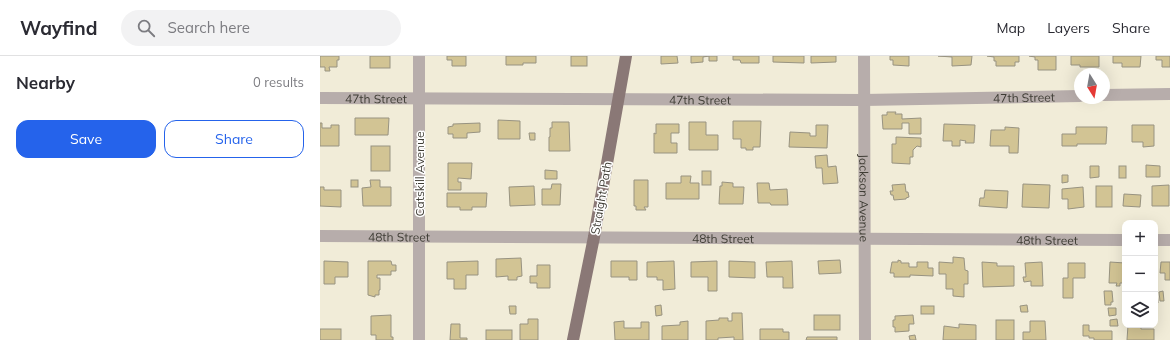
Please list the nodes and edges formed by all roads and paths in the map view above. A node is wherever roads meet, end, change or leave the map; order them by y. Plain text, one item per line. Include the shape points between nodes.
1 (419, 56) edge
2 (626, 56) edge
3 (864, 56) edge
4 (1170, 94) edge
5 (1110, 95) edge
6 (1074, 96) edge
7 (320, 98) edge
8 (419, 98) junction
9 (618, 99) junction
10 (864, 100) junction
11 (320, 236) edge
12 (419, 237) junction
13 (594, 237) junction
14 (865, 239) junction
15 (1122, 240) edge
16 (1158, 240) edge
17 (1170, 240) edge
18 (419, 340) edge
19 (573, 340) edge
20 (865, 340) edge

1 - 8 street, Catskill Avenue
2 - 9 main road, Straight Path
3 - 10 street, Jackson Avenue
4 - 5 street
6 - 10 street, 47th Street
7 - 8 street, 47th Street
8 - 9 street, 47th Street
8 - 12 street, Catskill Avenue
9 - 10 street, 47th Street
9 - 13 main road, Straight Path
10 - 14 street, Jackson Avenue
11 - 12 street, 48th Street
12 - 13 street, 48th Street
12 - 18 street, Catskill Avenue
13 - 14 street, 48th Street
13 - 19 main road, Straight Path
14 - 15 street, 48th Street
14 - 20 street, Jackson Avenue
16 - 17 street

